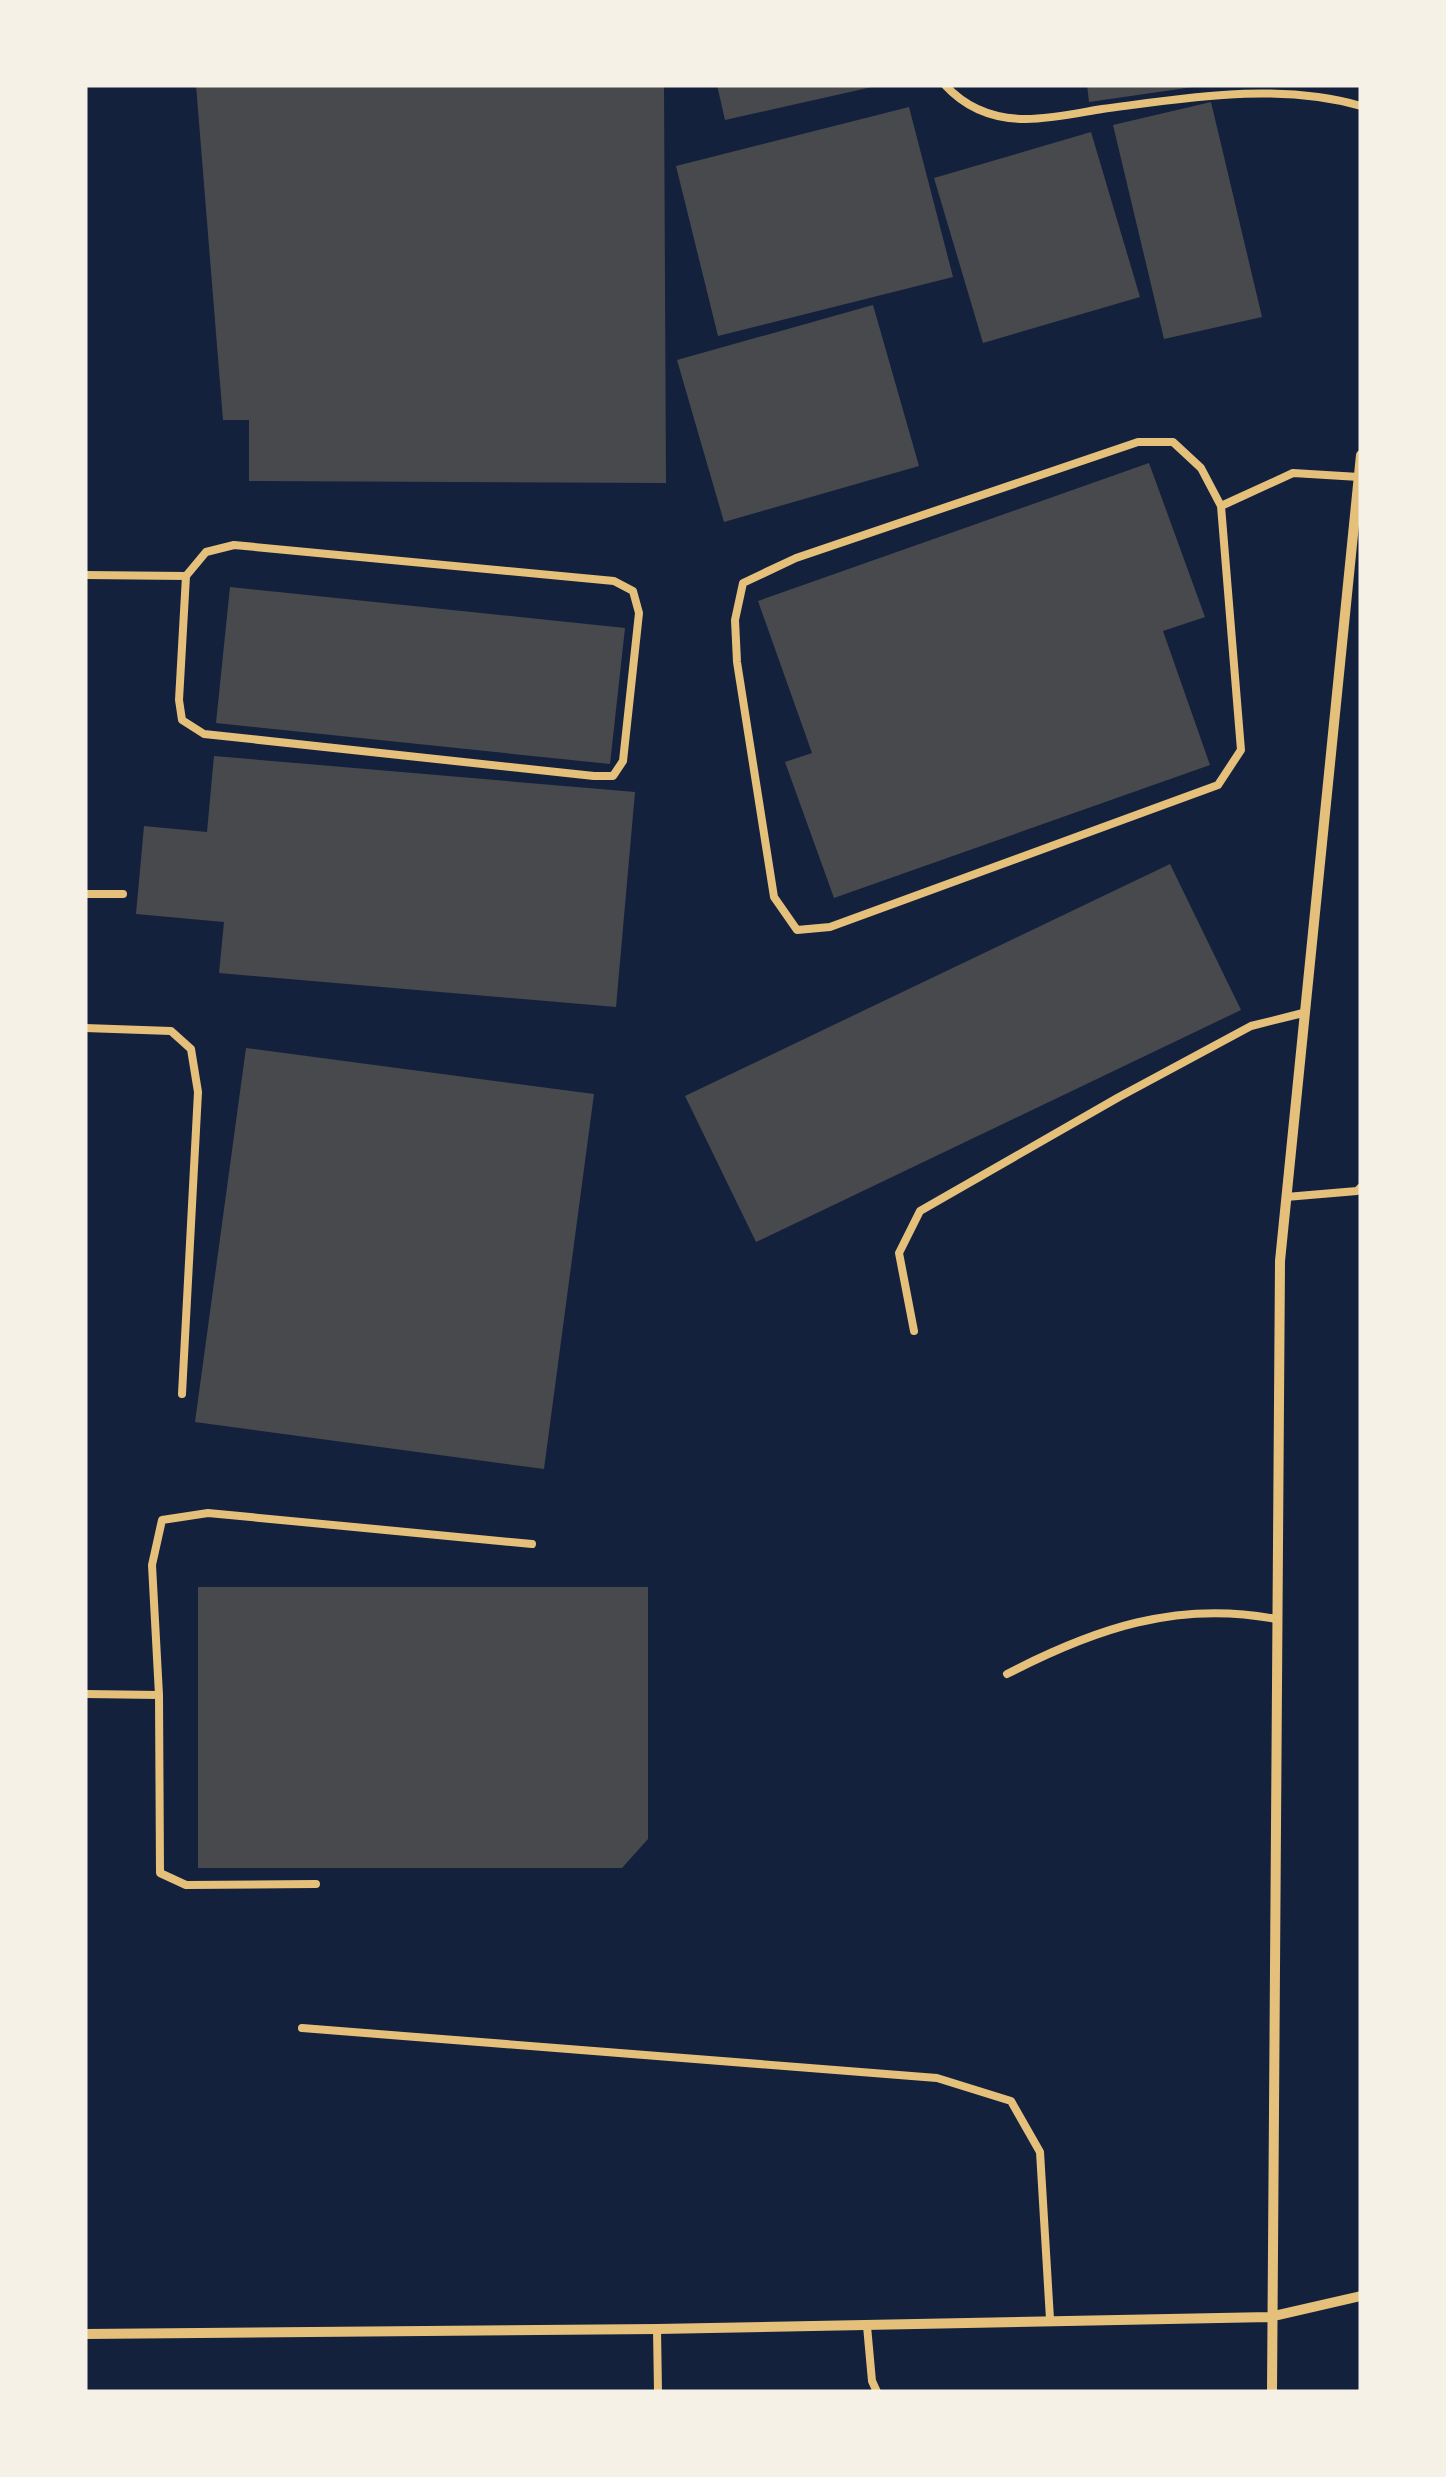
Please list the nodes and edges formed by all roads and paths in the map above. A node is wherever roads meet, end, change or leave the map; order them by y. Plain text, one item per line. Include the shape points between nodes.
1 (945, 85) edge
2 (1361, 106) edge
3 (1361, 455) edge
4 (1359, 477) edge
5 (1222, 506) junction
6 (85, 575) edge
7 (186, 576) junction
8 (85, 894) edge
9 (123, 894) dead end
10 (1304, 1012) junction
11 (85, 1028) edge
12 (1360, 1191) edge
13 (1286, 1197) junction
14 (914, 1331) dead end
15 (182, 1394) dead end
16 (532, 1544) dead end
17 (1276, 1619) junction
18 (1007, 1674) dead end
19 (85, 1694) edge
20 (159, 1695) junction
21 (316, 1884) dead end
22 (302, 2028) dead end
23 (1361, 2296) edge
24 (1270, 2318) junction
25 (1050, 2320) junction
26 (867, 2326) junction
27 (657, 2329) junction
28 (85, 2334) edge
29 (658, 2392) edge
30 (877, 2392) edge
31 (1272, 2392) edge

1 - 2 lane via 972,110 1026,120 1238,95
3 - 4 street
4 - 5 lane via 1293,473
4 - 10 street
5 - 5 lane via 1201,468 1173,442 1138,442 796,558 743,584 735,620 740,682 774,898 797,930 830,927 1218,785 1241,750
6 - 7 lane
7 - 7 lane via 206,552 234,545 614,581 633,590 639,612 623,761 613,776 594,776 204,734 182,720 179,700
8 - 9 lane
10 - 13 street
10 - 14 lane via 1252,1026 920,1211 899,1253
11 - 15 lane via 170,1031 191,1050 198,1092
12 - 13 lane
13 - 17 street
16 - 20 lane via 208,1513 162,1520 152,1565
17 - 18 lane via 1240,1612 1149,1617 1066,1644
17 - 24 street
19 - 20 lane
20 - 21 lane via 160,1874 186,1885
22 - 25 lane via 937,2078 1011,2101 1040,2152
23 - 24 street
24 - 25 street
24 - 31 street
25 - 26 street
26 - 27 street
26 - 30 lane
27 - 28 street
27 - 29 lane

